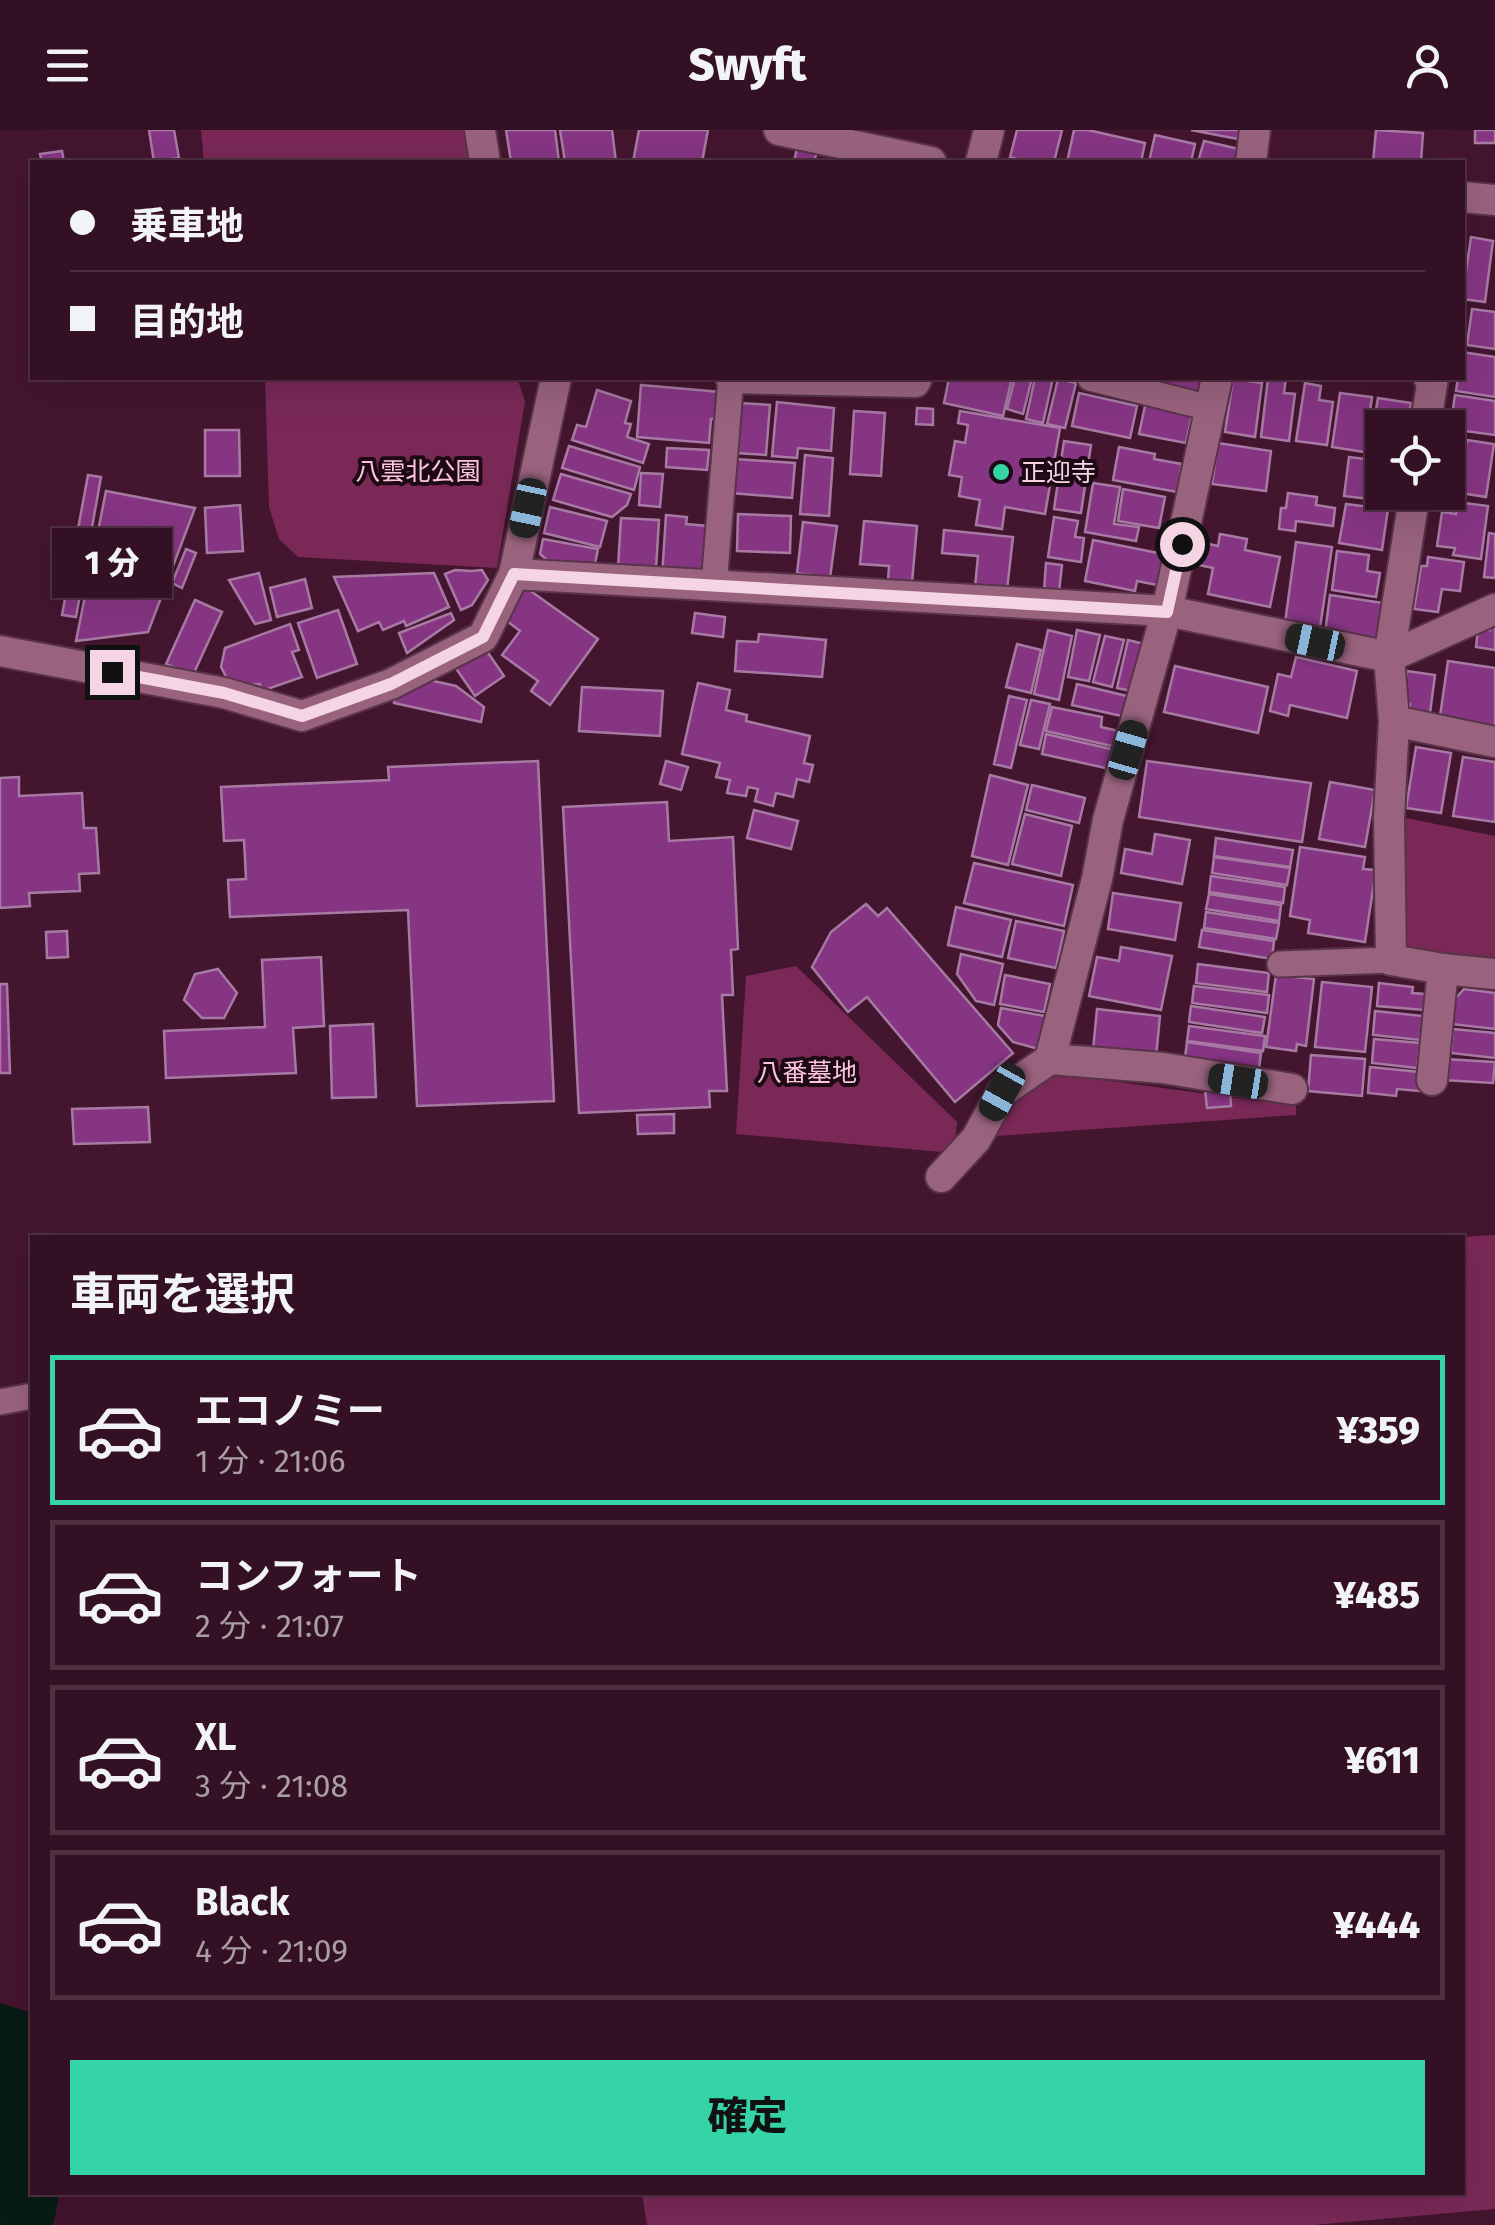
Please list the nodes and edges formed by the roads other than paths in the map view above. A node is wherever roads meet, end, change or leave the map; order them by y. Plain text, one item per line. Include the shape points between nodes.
1 (480, 130) edge
2 (779, 130) edge
3 (989, 130) edge
4 (1255, 130) edge
5 (485, 160) edge
6 (921, 160) edge
7 (982, 160) edge
8 (1251, 160) edge
9 (1465, 198) edge
10 (1495, 200) edge
11 (556, 380) edge
12 (732, 380) edge
13 (824, 380) edge
14 (916, 380) edge
15 (1098, 380) edge
16 (1217, 380) edge
17 (1432, 380) edge
18 (1210, 408) junction
19 (1428, 410) edge
20 (1412, 510) edge
21 (514, 574) junction
22 (714, 585) junction
23 (1495, 609) edge
24 (1167, 612) junction
25 (0, 651) edge
26 (1389, 657) junction
27 (1394, 721) junction
28 (1495, 742) edge
29 (1391, 960) junction
30 (1280, 964) dead end
31 (1443, 969) junction
32 (1495, 974) edge
33 (1050, 1059) junction
34 (1432, 1080) dead end
35 (1292, 1090) dead end
36 (941, 1177) dead end
37 (30, 1396) edge
38 (0, 1402) edge

1 - 5 street
2 - 6 street
3 - 7 street
4 - 8 street
9 - 10 street
11 - 21 street
12 - 22 lane
13 - 14 street
15 - 18 lane
16 - 18 street
17 - 19 street
18 - 24 street
20 - 26 street
21 - 22 street
21 - 25 street via 483,637 391,684 302,716 224,693
22 - 24 street
23 - 26 street
24 - 26 street
24 - 33 street
26 - 27 street
27 - 28 street
27 - 29 street
29 - 30 lane
29 - 31 street
31 - 32 street
31 - 34 street
33 - 35 street via 1163,1068
33 - 36 street via 1002,1092 976,1140
37 - 38 lane

